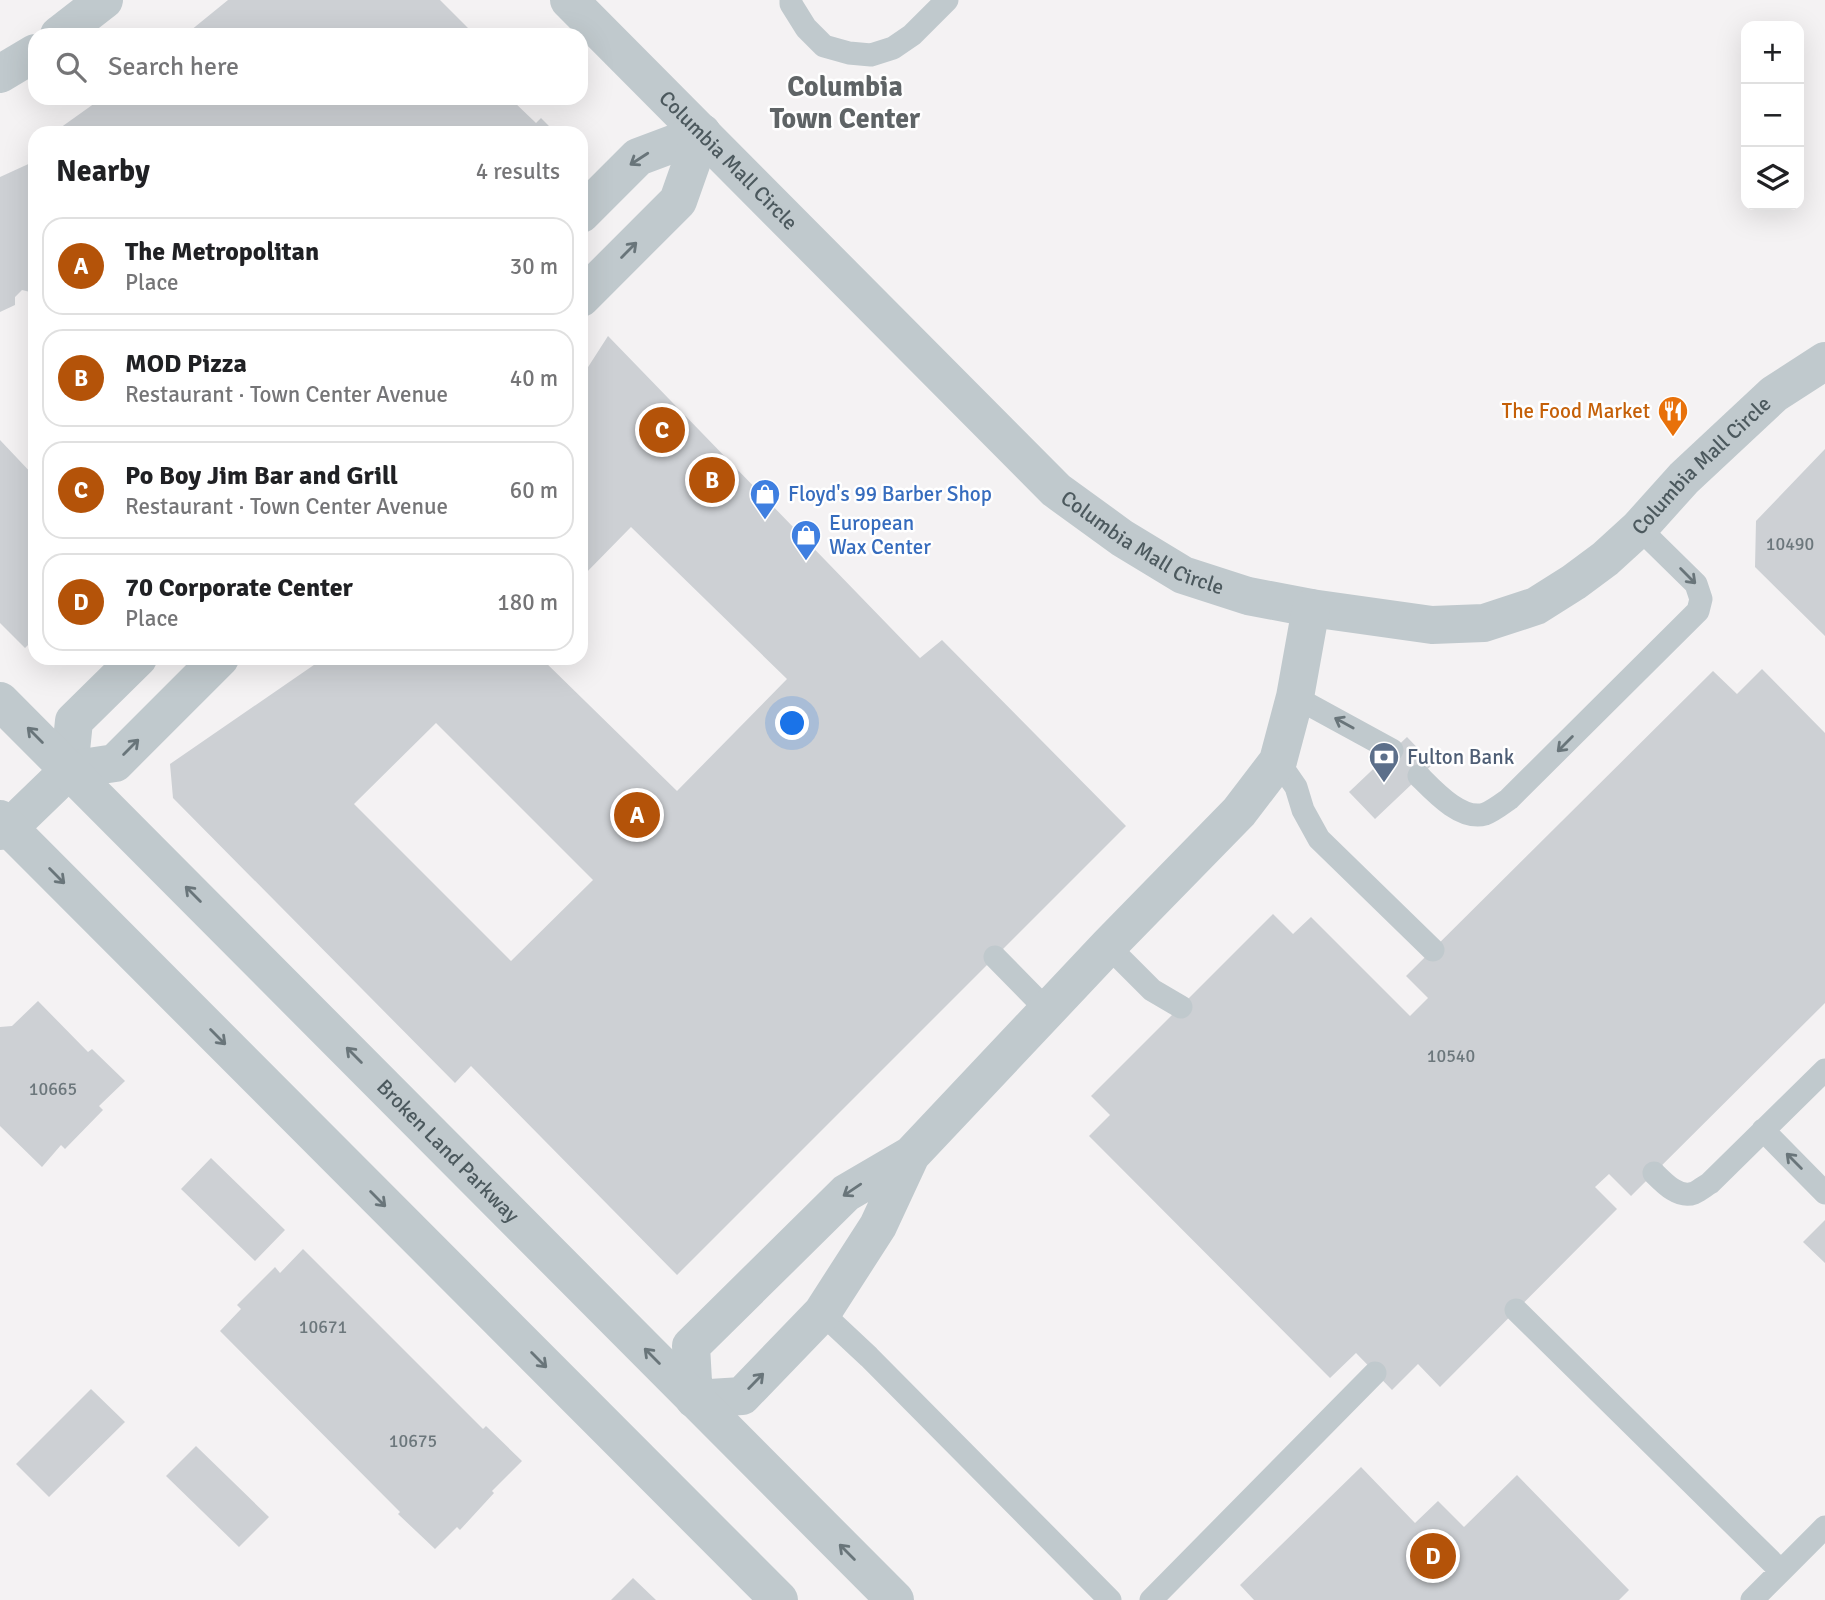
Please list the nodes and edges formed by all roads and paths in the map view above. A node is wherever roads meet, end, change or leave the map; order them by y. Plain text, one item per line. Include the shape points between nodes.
1 (104, 0) edge
2 (569, 0) edge
3 (791, 0) edge
4 (947, 0) edge
5 (68, 28) edge
6 (28, 56) edge
7 (0, 74) edge
8 (702, 133) junction
9 (588, 207) edge
10 (588, 291) edge
11 (1825, 361) edge
12 (1639, 528) junction
13 (1311, 608) junction
14 (131, 665) edge
15 (213, 665) edge
16 (1295, 696) junction
17 (0, 701) edge
18 (1392, 750) dead end
19 (1278, 761) junction
20 (69, 770) junction
21 (1419, 776) dead end
22 (2, 831) edge
23 (1108, 946) junction
24 (1433, 950) dead end
25 (995, 957) dead end
26 (1181, 1007) dead end
27 (1047, 1010) junction
28 (1825, 1070) edge
29 (1763, 1130) junction
30 (911, 1155) junction
31 (1654, 1173) dead end
32 (1825, 1192) edge
33 (1516, 1310) dead end
34 (822, 1313) junction
35 (1375, 1373) dead end
36 (694, 1399) junction
37 (1825, 1527) edge
38 (1782, 1571) junction
39 (779, 1600) edge
40 (895, 1600) edge
41 (1110, 1600) edge
42 (1151, 1600) edge
43 (1752, 1600) edge

1 - 5 street
2 - 8 street, Columbia Mall Circle
3 - 4 lane via 806,28 824,46 871,55 912,35
6 - 7 street
8 -> 9 street via 638,157
10 -> 8 street via 678,201
8 - 13 street, Columbia Mall Circle via 1056,489 1122,538 1184,575 1248,596
11 - 12 street, Columbia Mall Circle via 1766,401 1684,478
12 - 13 street, Columbia Mall Circle via 1605,559 1536,606 1484,623 1432,625
12 -> 21 lane via 1696,584 1701,599 1698,611 1509,799 1492,810 1464,813
13 - 16 street
14 - 20 street via 74,721
20 -> 15 street via 115,763
18 -> 16 lane
16 - 19 street
20 -> 17 street, Broken Land Parkway
19 - 23 street via 1239,812
19 - 24 lane via 1319,839
20 - 22 street
36 -> 20 street, Broken Land Parkway
22 -> 39 street
23 - 26 lane via 1152,990
23 - 27 street
25 - 27 lane
27 - 30 street
28 - 29 lane
29 - 31 lane via 1710,1183 1692,1194 1679,1193
32 -> 29 lane
30 - 34 street via 878,1226
30 -> 36 street via 846,1193 691,1346
33 - 38 lane
36 -> 34 street via 742,1396
34 - 41 lane
35 - 42 lane
40 -> 36 street, Broken Land Parkway
37 - 38 lane
38 - 43 lane

